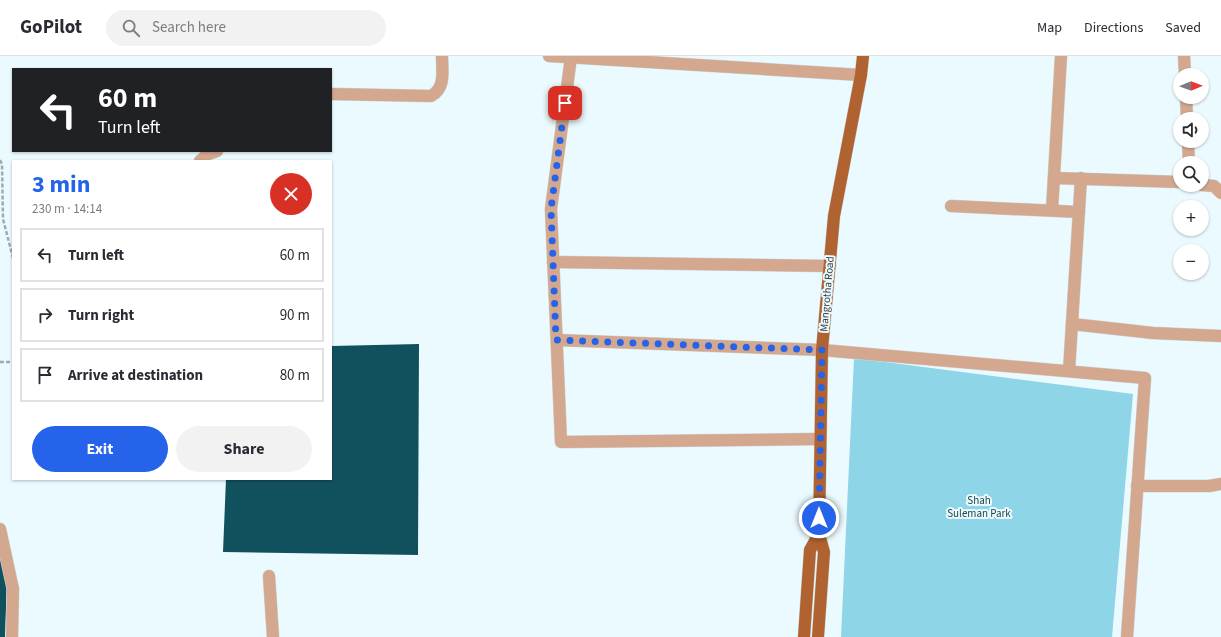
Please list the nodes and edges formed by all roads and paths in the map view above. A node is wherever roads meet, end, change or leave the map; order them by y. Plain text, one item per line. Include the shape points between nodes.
1 (442, 56) edge
2 (549, 56) edge
3 (863, 56) edge
4 (1061, 56) edge
5 (1184, 56) edge
6 (571, 57) junction
7 (658, 59) edge
8 (1184, 68) edge
9 (861, 75) junction
10 (332, 94) edge
11 (214, 152) edge
12 (0, 160) edge
13 (201, 160) edge
14 (1054, 178) junction
15 (1081, 178) junction
16 (1173, 182) edge
17 (1209, 186) edge
18 (1221, 193) edge
19 (951, 206) dead end
20 (1052, 210) junction
21 (1079, 212) junction
22 (12, 254) edge
23 (553, 262) junction
24 (830, 266) junction
25 (1072, 324) junction
26 (1221, 336) edge
27 (556, 340) junction
28 (822, 350) junction
29 (0, 362) edge
30 (12, 362) edge
31 (1069, 372) junction
32 (819, 439) junction
33 (1221, 484) edge
34 (1137, 486) junction
35 (0, 529) edge
36 (818, 534) junction
37 (269, 576) dead end
38 (12, 637) edge
39 (273, 637) edge
40 (804, 637) edge
41 (818, 637) edge
42 (1127, 637) edge

1 - 10 street via 442,86 438,93 431,96
2 - 6 street
3 - 9 main road, Mangrotha Road
4 - 14 street
5 - 8 street
6 - 7 street
6 - 23 street via 551,209
7 - 9 street
9 - 24 main road, Mangrotha Road via 834,216
11 - 13 street
12 - 22 path via 3,219
14 - 15 street
14 - 20 street
15 - 16 street
15 - 21 street
17 - 18 street via 1214,186
19 - 20 street
20 - 21 street
21 - 25 street
23 - 24 street
23 - 27 street
24 - 28 main road, Mangrotha Road
25 - 26 street
25 - 31 street
27 - 28 street
27 - 32 street via 561,442
28 - 31 street
28 - 32 main road, Mangrotha Road
29 - 30 path
31 - 34 street via 1145,378
32 - 36 main road, Mangrotha Road
33 - 34 street
34 - 42 street
35 - 38 street via 14,589
36 - 40 main road, Mangrotha Road via 810,550
36 - 41 main road, Mangrotha Road via 824,552
37 - 39 street

